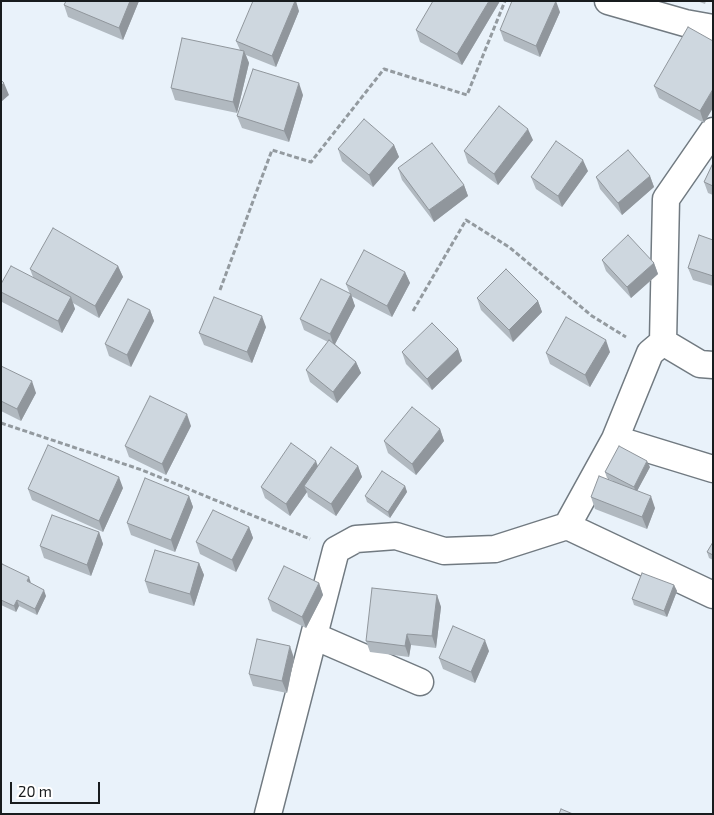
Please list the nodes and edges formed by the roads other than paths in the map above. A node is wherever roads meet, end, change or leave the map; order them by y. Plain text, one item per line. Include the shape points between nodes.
1 (608, 1) edge
2 (713, 28) edge
3 (713, 131) edge
4 (656, 347) junction
5 (713, 365) edge
6 (615, 439) junction
7 (713, 469) edge
8 (567, 526) junction
9 (713, 595) edge
10 (314, 636) junction
11 (420, 682) dead end
12 (268, 814) edge

1 - 2 street
3 - 4 street via 666,199
4 - 5 street via 700,364
4 - 6 street
6 - 7 street
6 - 8 street
8 - 9 street
8 - 10 street via 495,549 444,551 396,536 356,539 336,550
10 - 11 street
10 - 12 street

